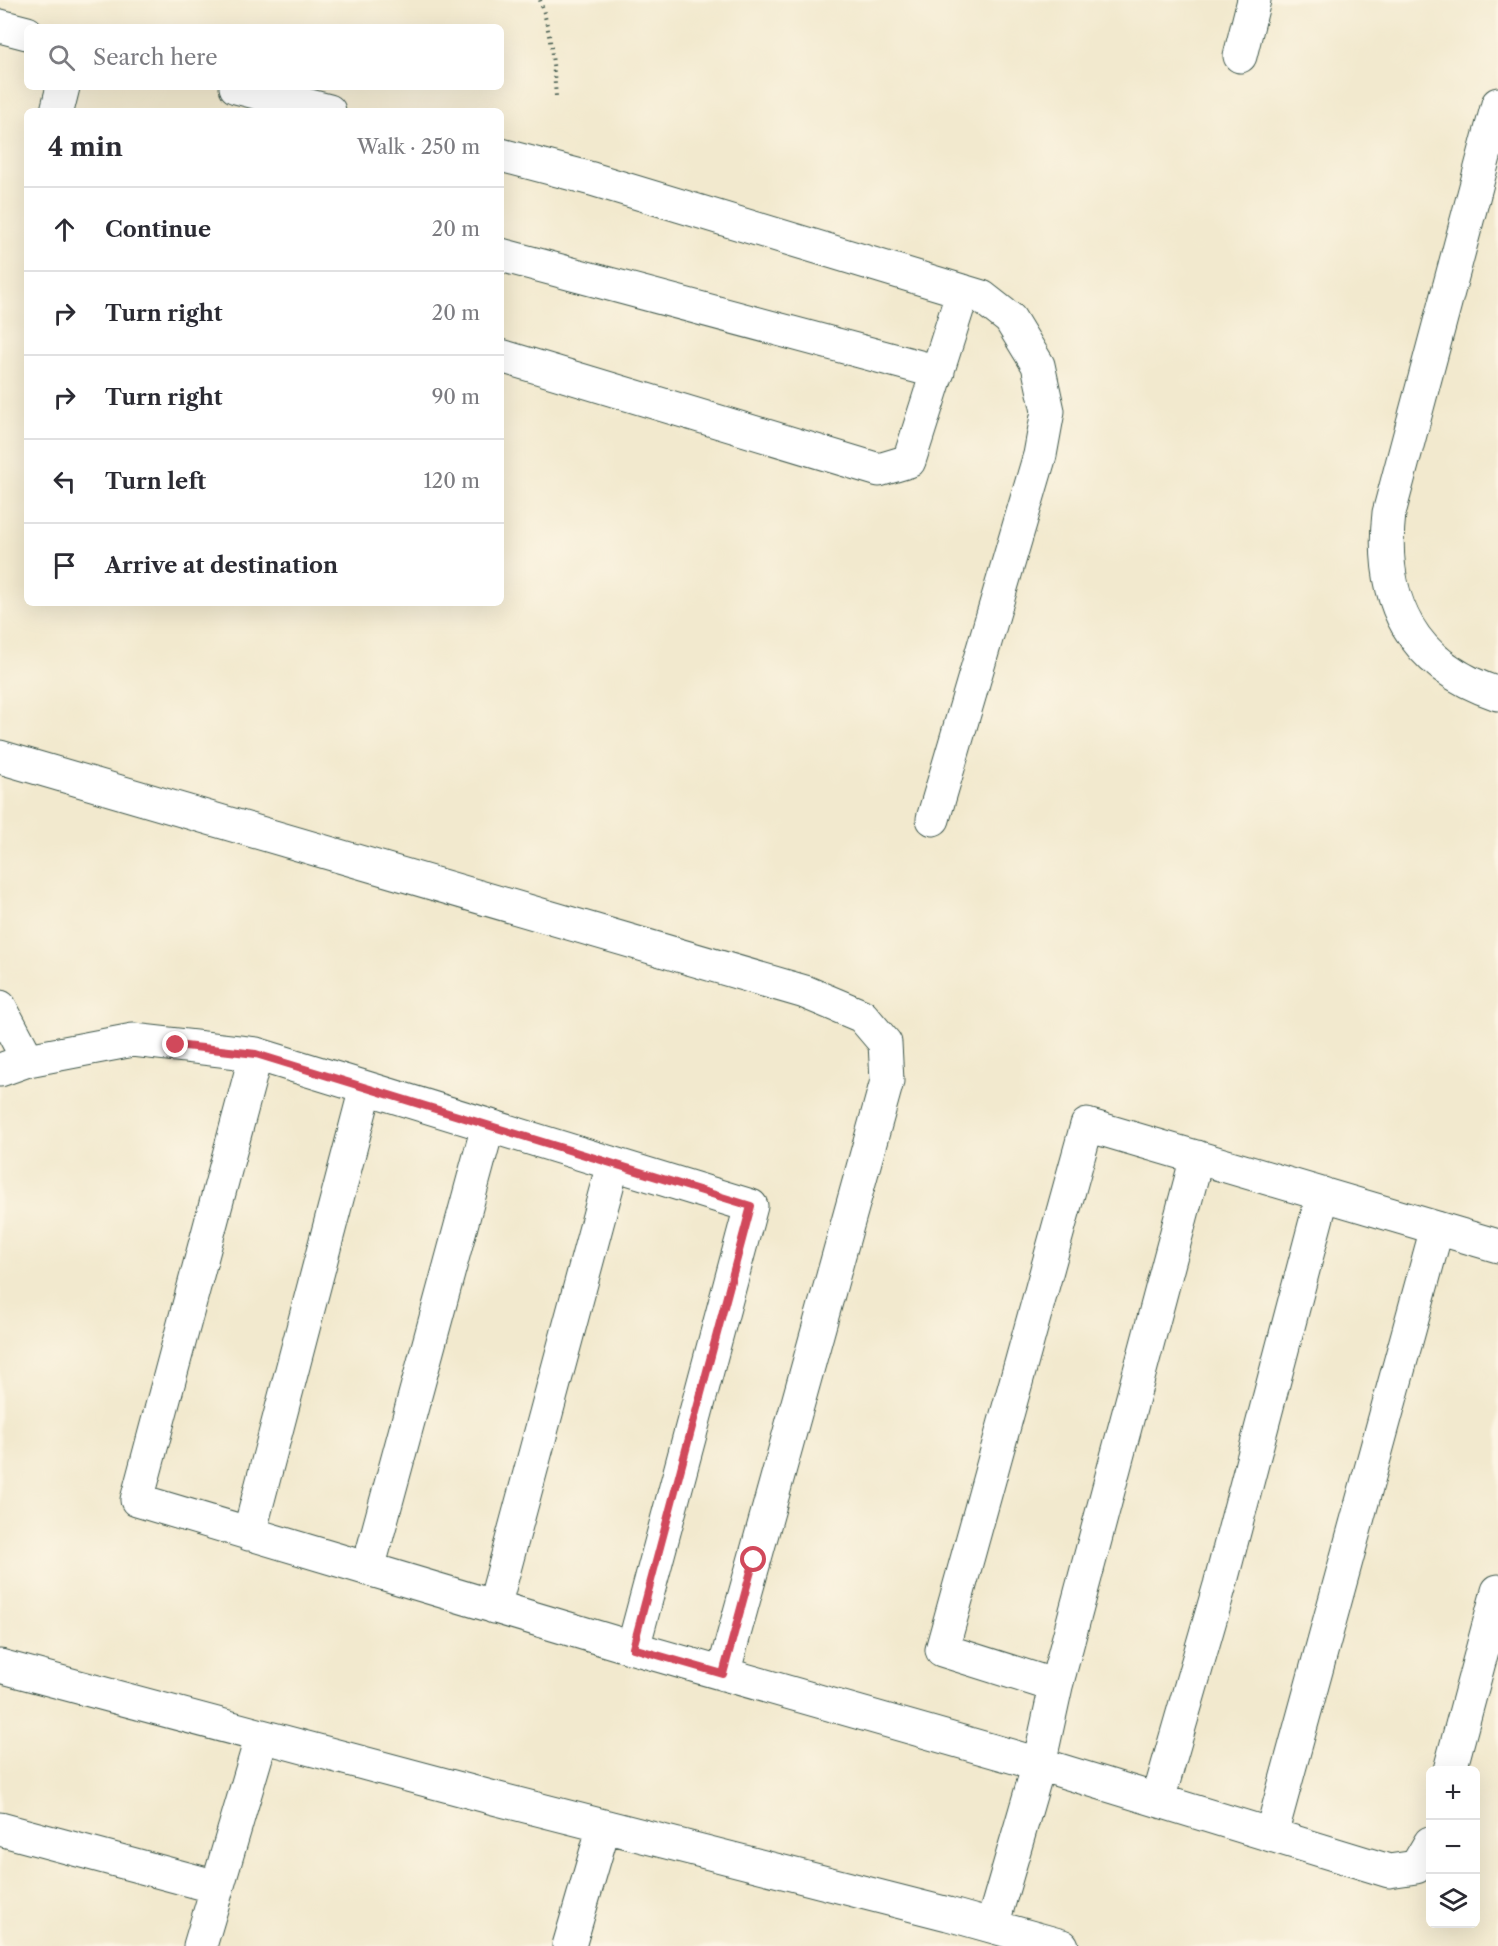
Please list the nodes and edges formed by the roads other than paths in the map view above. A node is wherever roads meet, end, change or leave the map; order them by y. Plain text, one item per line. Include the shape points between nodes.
1 (1254, 0) edge
2 (0, 26) edge
3 (24, 32) edge
4 (1240, 56) dead end
5 (62, 90) edge
6 (248, 90) edge
7 (1498, 104) edge
8 (58, 108) edge
9 (317, 108) edge
10 (504, 156) edge
11 (504, 263) edge
12 (963, 291) junction
13 (504, 357) edge
14 (938, 372) junction
15 (1498, 694) edge
16 (0, 757) edge
17 (933, 819) dead end
18 (0, 1007) edge
19 (256, 1054) junction
20 (14, 1065) edge
21 (366, 1088) junction
22 (488, 1126) junction
23 (1197, 1157) junction
24 (613, 1164) junction
25 (1323, 1194) junction
26 (1437, 1228) junction
27 (1498, 1246) edge
28 (249, 1534) junction
29 (368, 1569) junction
30 (1498, 1591) edge
31 (494, 1606) junction
32 (633, 1648) junction
33 (0, 1666) edge
34 (723, 1674) junction
35 (1056, 1686) junction
36 (262, 1736) junction
37 (1039, 1764) junction
38 (1451, 1766) edge
39 (1158, 1800) junction
40 (604, 1826) junction
41 (0, 1829) edge
42 (1271, 1835) junction
43 (1426, 1851) edge
44 (217, 1887) junction
45 (992, 1926) junction
46 (200, 1946) edge
47 (569, 1946) edge
48 (1062, 1946) edge

1 - 4 street
2 - 3 street
5 - 8 street
6 - 9 street
7 - 15 street via 1389,513 1386,540 1390,586 1423,649 1442,666
10 - 12 street
11 - 14 street
12 - 14 street
12 - 17 street via 982,297 1010,319 1038,365 1048,411 1040,455
13 - 14 street via 879,470 909,461
16 - 34 street via 805,992 862,1016 885,1042 887,1081
18 - 20 street
19 - 20 street via 133,1040
19 - 21 street
19 - 28 street via 137,1500
21 - 22 street
21 - 28 street
22 - 24 street
22 - 29 street
23 - 25 street
23 - 35 street
23 - 35 street via 1087,1125 942,1650
24 - 31 street
24 - 32 street via 751,1206
25 - 26 street
25 - 39 street via 1220,1586
26 - 27 street
26 - 42 street
28 - 29 street
29 - 31 street
30 - 38 street
31 - 32 street
32 - 34 street
33 - 36 street
34 - 37 street
35 - 37 street
36 - 40 street
36 - 44 street
37 - 39 street
37 - 45 street
39 - 42 street
40 - 45 street
40 - 47 street
41 - 44 street
42 - 43 street via 1389,1871 1416,1867
44 - 46 street
45 - 48 street

